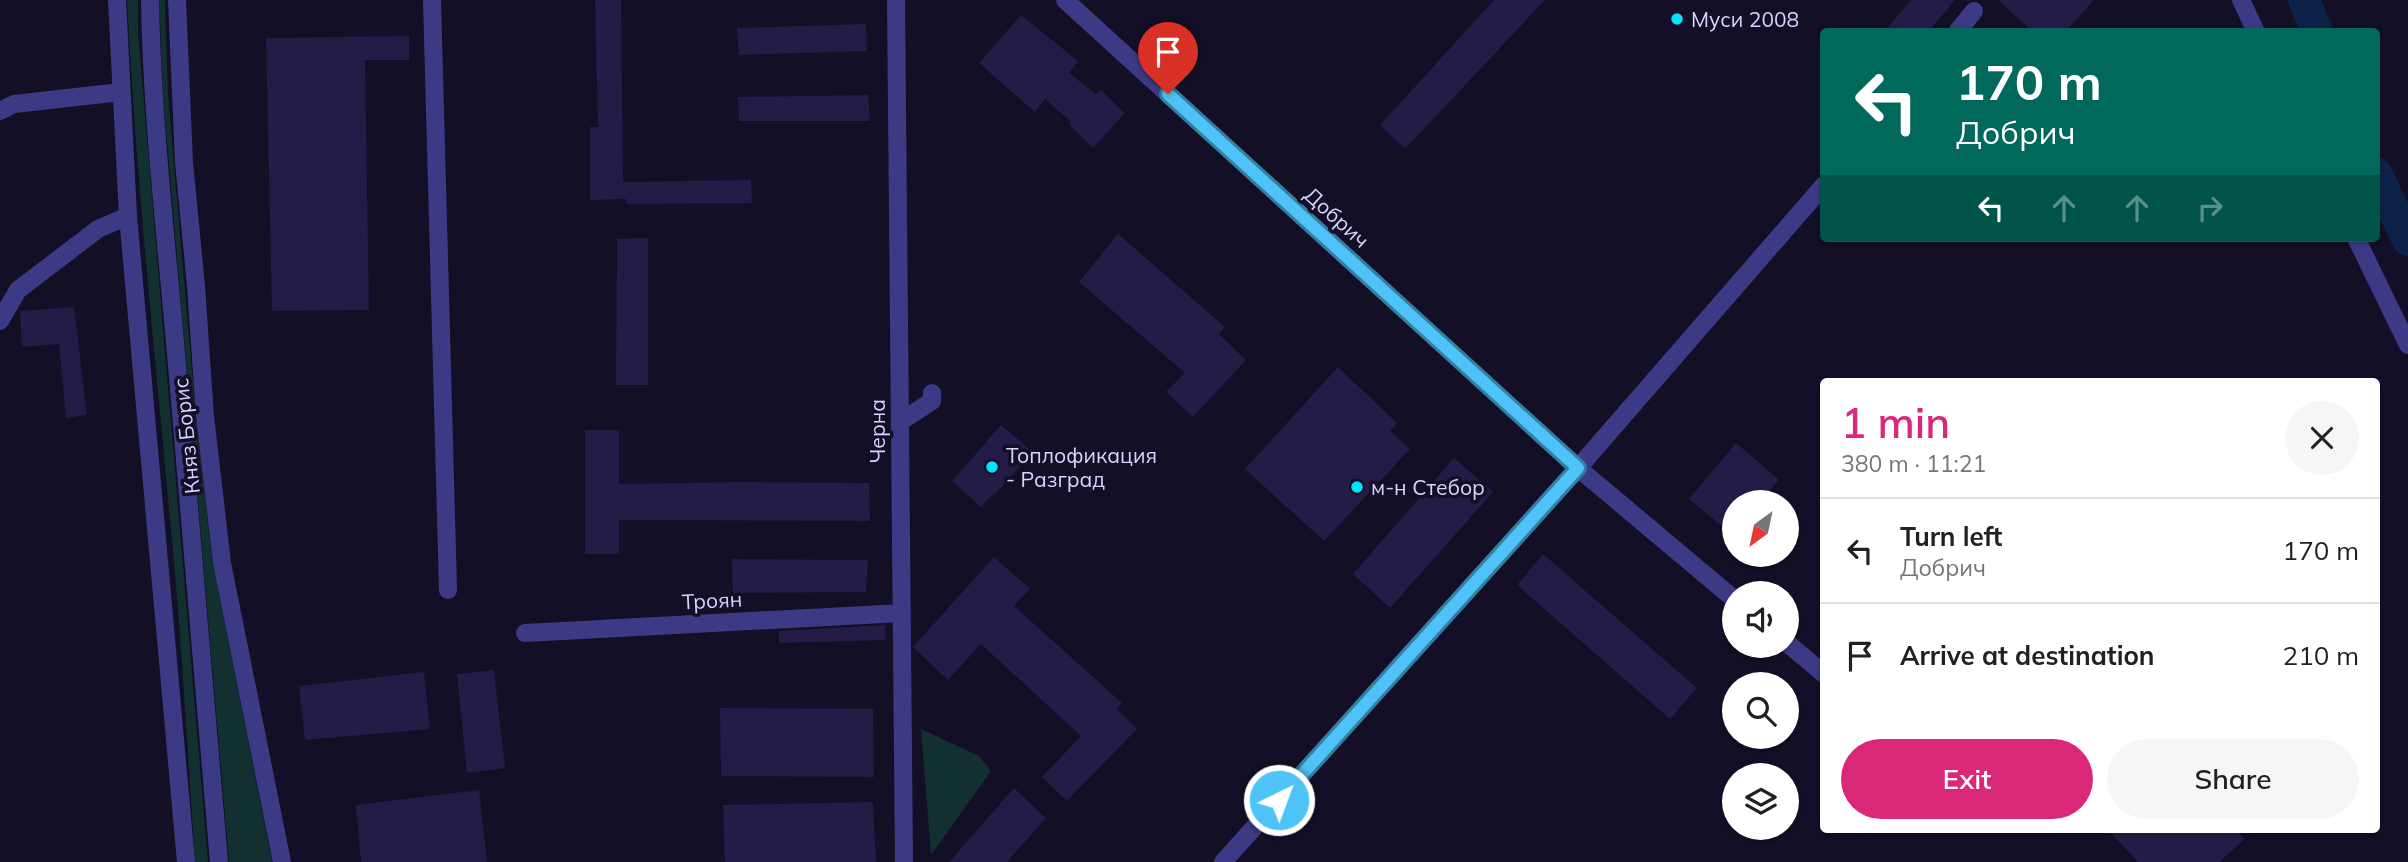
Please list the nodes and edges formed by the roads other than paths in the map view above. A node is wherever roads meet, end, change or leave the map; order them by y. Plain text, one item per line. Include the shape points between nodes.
1 (117, 0) edge
2 (150, 0) edge
3 (177, 0) edge
4 (432, 0) edge
5 (897, 0) edge
6 (1065, 0) edge
7 (2241, 0) edge
8 (1975, 11) dead end
9 (1960, 28) edge
10 (2254, 28) edge
11 (121, 92) junction
12 (0, 111) edge
13 (1820, 190) edge
14 (128, 216) junction
15 (2358, 242) edge
16 (0, 321) edge
17 (2408, 345) edge
18 (932, 393) dead end
19 (900, 422) junction
20 (1578, 468) junction
21 (1722, 589) edge
22 (448, 590) dead end
23 (902, 613) junction
24 (525, 633) dead end
25 (1799, 653) edge
26 (1820, 671) edge
27 (186, 862) edge
28 (219, 862) edge
29 (282, 862) edge
30 (904, 862) edge
31 (1223, 862) edge

1 - 11 street
2 - 28 street, Княз Борис
3 - 29 street, Княз Борис via 184,162 222,563
4 - 22 street
5 - 19 street, Черна
6 - 20 street, Добрич
7 - 10 street
8 - 9 street
11 - 12 street via 15,104
11 - 14 street
13 - 20 street
14 - 16 street via 98,229 18,290
14 - 27 street
15 - 17 street
18 - 19 street via 932,401
19 - 23 street, Черна
20 - 21 street, Добрич
20 - 31 street
23 - 24 street, Троян
23 - 30 street, Черна
25 - 26 street

